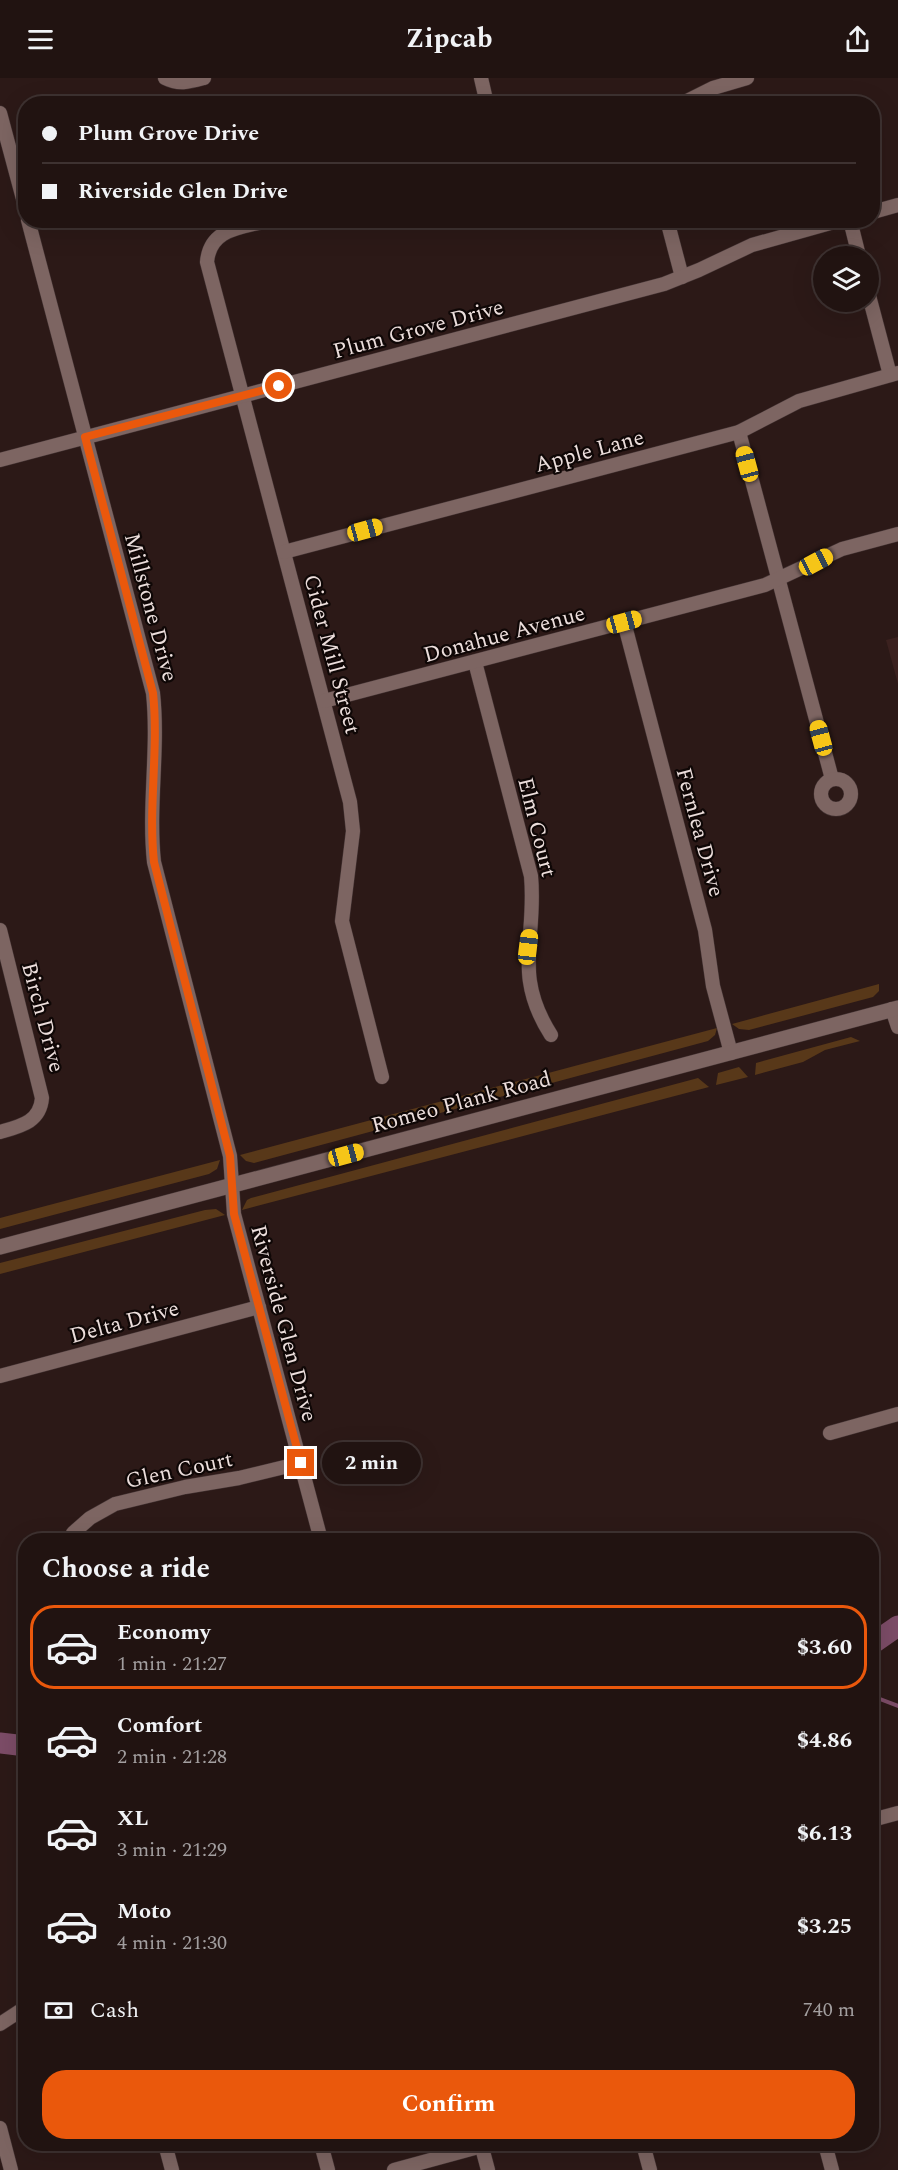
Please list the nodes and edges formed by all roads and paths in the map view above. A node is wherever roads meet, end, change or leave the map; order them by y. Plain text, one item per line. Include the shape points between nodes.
1 (165, 78) edge
2 (204, 78) edge
3 (481, 78) edge
4 (747, 78) edge
5 (486, 96) edge
6 (697, 96) edge
7 (0, 113) edge
8 (2, 131) edge
9 (18, 184) edge
10 (898, 205) edge
11 (880, 210) edge
12 (30, 228) edge
13 (243, 228) edge
14 (669, 228) edge
15 (813, 228) edge
16 (852, 228) edge
17 (856, 246) edge
18 (682, 277) junction
19 (874, 312) edge
20 (894, 374) edge
21 (242, 396) junction
22 (739, 432) junction
23 (85, 437) junction
24 (0, 460) edge
25 (898, 534) edge
26 (284, 552) junction
27 (778, 580) junction
28 (624, 622) junction
29 (474, 663) junction
30 (324, 701) junction
31 (832, 779) dead end
32 (0, 930) edge
33 (895, 1008) edge
34 (898, 1027) edge
35 (551, 1035) dead end
36 (731, 1053) junction
37 (382, 1077) dead end
38 (0, 1132) edge
39 (232, 1186) junction
40 (0, 1247) edge
41 (259, 1307) junction
42 (0, 1376) edge
43 (898, 1414) edge
44 (830, 1432) dead end
45 (301, 1463) junction
46 (73, 1533) dead end
47 (319, 1533) edge
48 (898, 1813) edge
49 (879, 1818) edge
50 (18, 2012) edge
51 (0, 2024) edge
52 (0, 2128) edge
53 (167, 2151) edge
54 (323, 2151) edge
55 (460, 2151) edge
56 (483, 2151) edge
57 (645, 2151) edge
58 (827, 2151) edge
59 (11, 2170) edge
60 (172, 2170) edge
61 (328, 2170) edge
62 (394, 2170) edge
63 (488, 2170) edge
64 (650, 2170) edge
65 (832, 2170) edge

1 - 2 street via 183,83
3 - 5 street
4 - 6 street
7 - 8 street
8 - 9 street
10 - 11 street
12 - 23 street, Millstone Drive
13 - 21 street, Cider Mill Street via 220,235 211,244 207,262
14 - 18 street
15 - 18 street, Plum Grove Drive via 752,245
16 - 17 street
18 - 21 street, Plum Grove Drive
19 - 20 street
20 - 22 street, Apple Lane via 799,400
21 - 23 street, Plum Grove Drive
21 - 26 street, Cider Mill Street
22 - 26 street, Apple Lane
22 - 27 street
23 - 24 street, Plum Grove Drive
23 - 39 street, Millstone Drive via 153,693 154,862 230,1156
25 - 27 street, Donahue Avenue via 842,549
26 - 30 street, Cider Mill Street
27 - 28 street, Donahue Avenue
27 - 31 street
28 - 29 street, Donahue Avenue
28 - 36 street, Fernlea Drive via 705,930 713,986
29 - 30 street, Donahue Avenue
29 - 35 street, Elm Court via 531,876 529,981 537,1011
30 - 37 street, Cider Mill Street via 353,818 342,906 344,935
32 - 38 street, Birch Drive via 42,1090 42,1106 32,1121
33 - 34 street
33 - 36 main road, Romeo Plank Road
36 - 39 main road, Romeo Plank Road
39 - 40 main road, Romeo Plank Road
39 - 41 street, Riverside Glen Drive via 234,1214
41 - 42 street, Delta Drive
41 - 45 street, Riverside Glen Drive
43 - 44 street
45 - 46 street, Glen Court via 115,1504
45 - 47 street, Riverside Glen Drive
48 - 49 street
50 - 51 street
52 - 59 street
53 - 60 street
54 - 61 street
55 - 62 street
56 - 63 street
57 - 64 street
58 - 65 street

